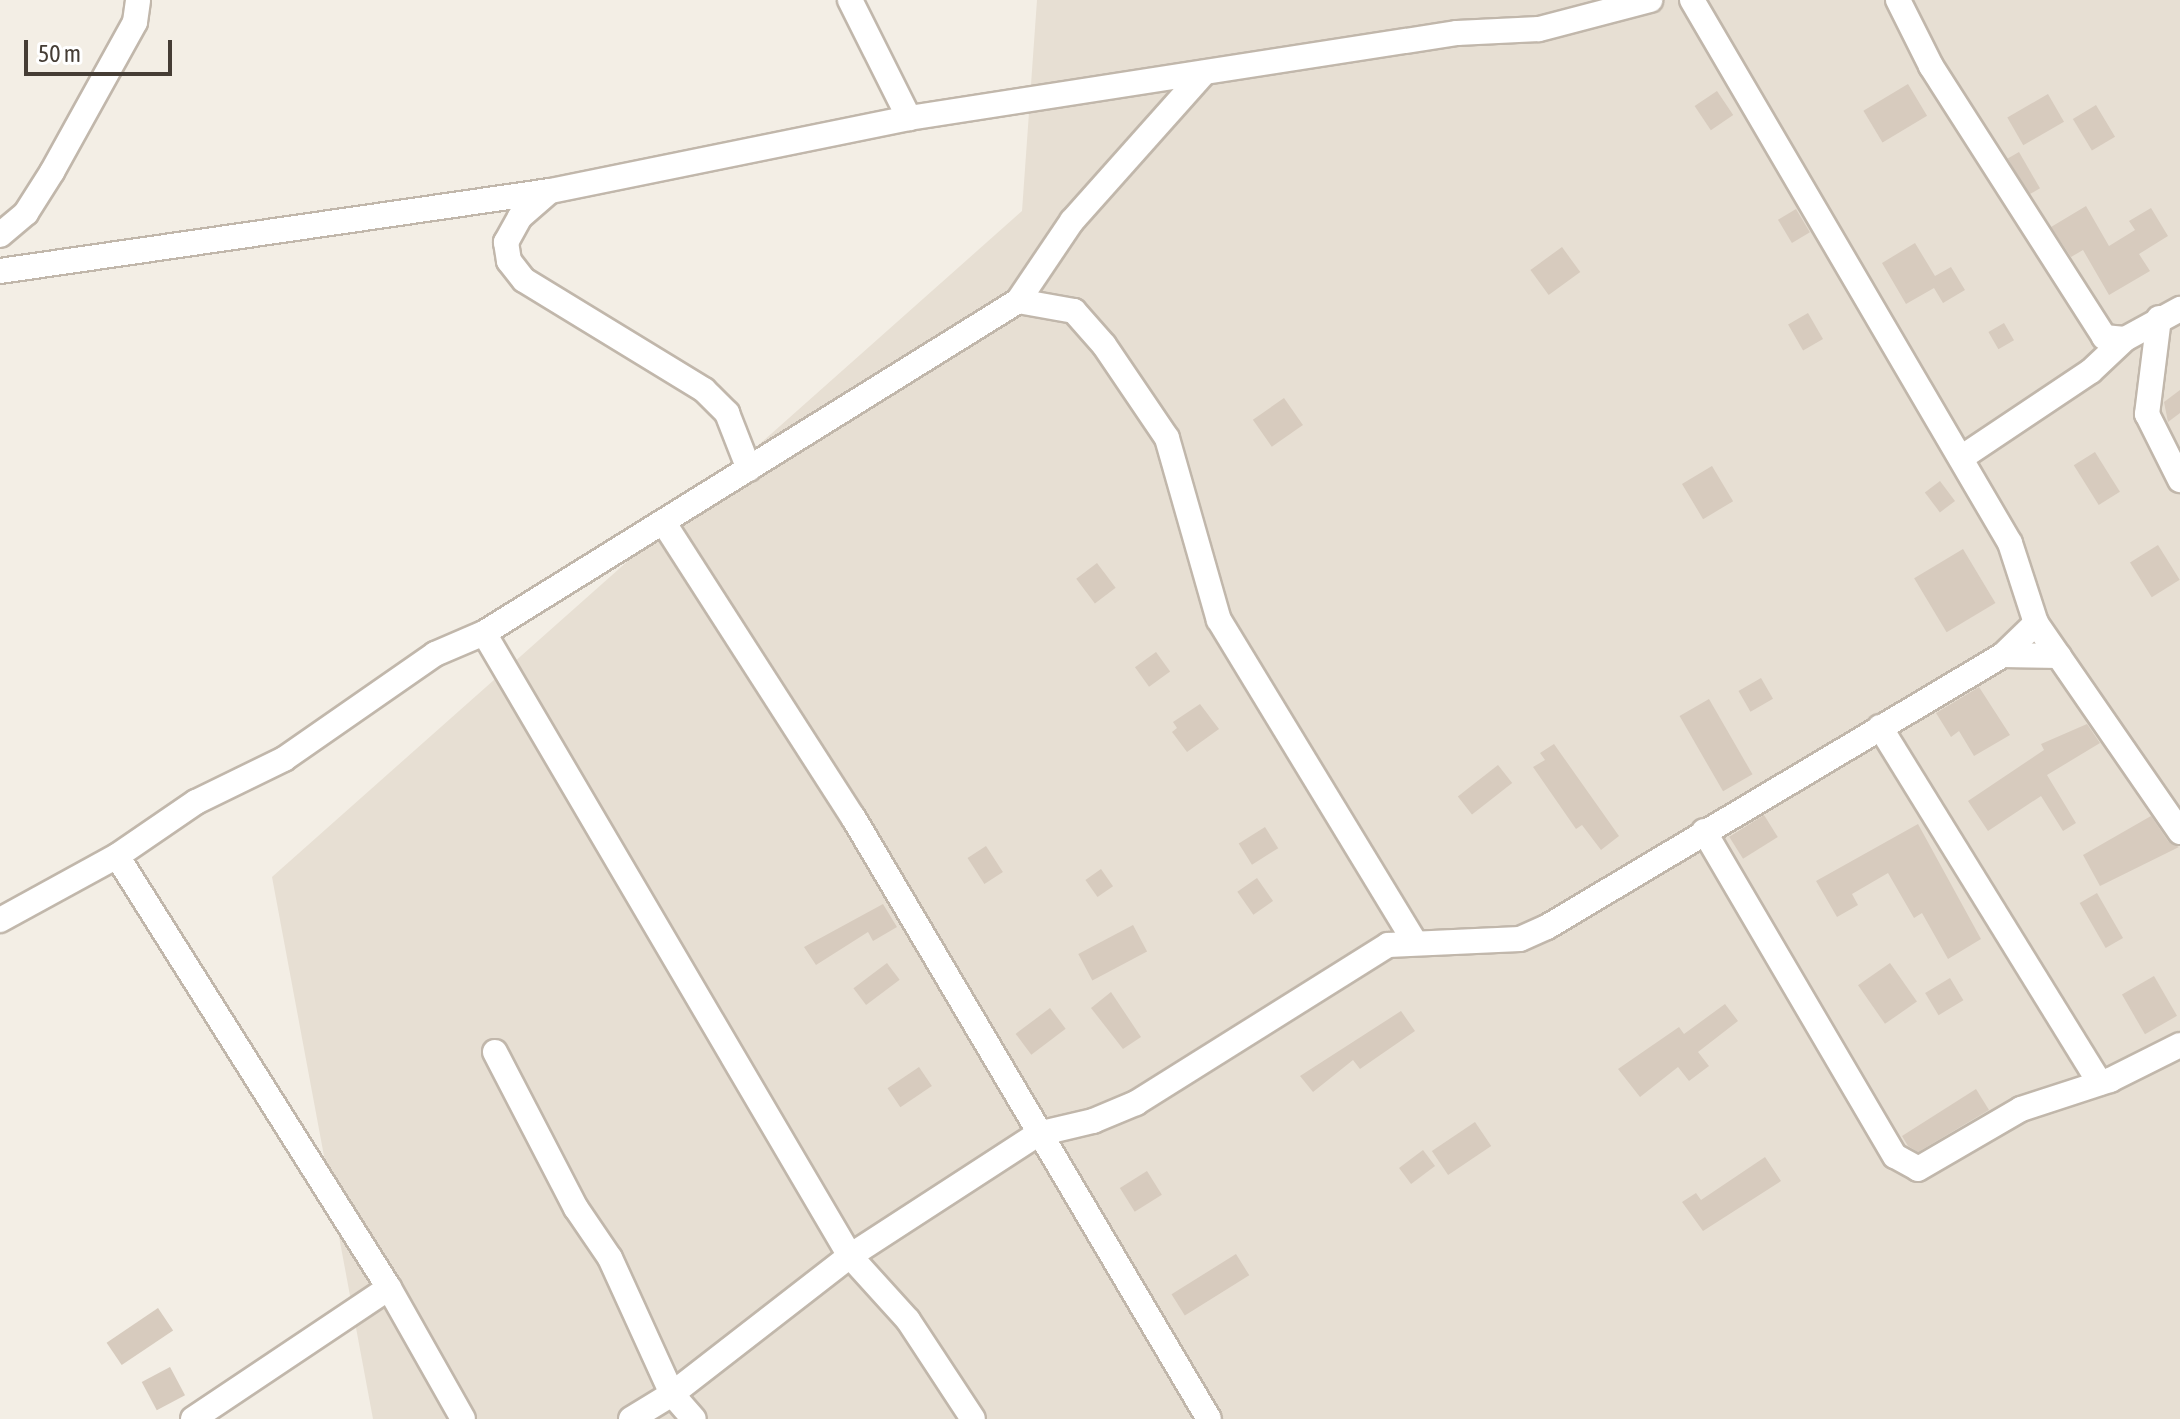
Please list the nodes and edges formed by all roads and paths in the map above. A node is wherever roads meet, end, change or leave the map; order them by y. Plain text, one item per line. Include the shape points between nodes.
1 (138, 0) edge
2 (850, 0) edge
3 (1650, 0) edge
4 (1692, 0) edge
5 (1898, 0) edge
6 (1622, 3) edge
7 (1204, 73) junction
8 (909, 118) junction
9 (550, 191) junction
10 (0, 235) edge
11 (0, 271) edge
12 (1018, 301) junction
13 (2169, 314) edge
14 (2125, 339) junction
15 (1961, 458) junction
16 (749, 469) junction
17 (2180, 480) edge
18 (664, 523) junction
19 (2036, 623) junction
20 (484, 633) junction
21 (2003, 655) junction
22 (2059, 656) junction
23 (1880, 727) junction
24 (1704, 831) junction
25 (2180, 832) edge
26 (117, 856) junction
27 (0, 920) edge
28 (1414, 941) junction
29 (2180, 1045) edge
30 (495, 1052) dead end
31 (2100, 1083) junction
32 (1038, 1134) junction
33 (850, 1256) junction
34 (389, 1288) junction
35 (672, 1394) junction
36 (193, 1419) edge
37 (463, 1419) edge
38 (631, 1419) edge
39 (694, 1419) edge
40 (973, 1419) edge
41 (1209, 1419) edge

1 - 10 street via 135,22 52,172 26,213
2 - 8 street
3 - 6 street
4 - 15 street
5 - 14 street via 1931,66 2104,337
6 - 7 street via 1539,29 1457,33
7 - 8 street
7 - 12 street via 1072,221
8 - 9 street
9 - 11 street
9 - 16 street via 513,229 506,242 509,261 524,280 704,390 727,413
12 - 16 street
12 - 28 street via 1074,311 1104,345 1167,438 1219,620
13 - 14 street
13 - 17 street via 2147,414
14 - 15 street via 2091,371
15 - 19 street via 2010,543
16 - 18 street
18 - 20 street
18 - 32 street via 853,817
19 - 21 street
19 - 22 street
20 - 26 street via 435,654 284,759 196,802
20 - 33 street
21 - 22 street
21 - 23 street
22 - 25 street
23 - 24 street
23 - 31 street
24 - 28 street via 1520,939
24 - 31 street via 1895,1156 1918,1169 2021,1109
26 - 27 street
26 - 34 street
28 - 32 street via 1388,945 1136,1103 1093,1121
29 - 31 street
30 - 35 street via 576,1208 610,1258
32 - 33 street
32 - 41 street
33 - 35 street
33 - 40 street via 908,1320
34 - 36 street
34 - 37 street
35 - 38 street
35 - 39 street

